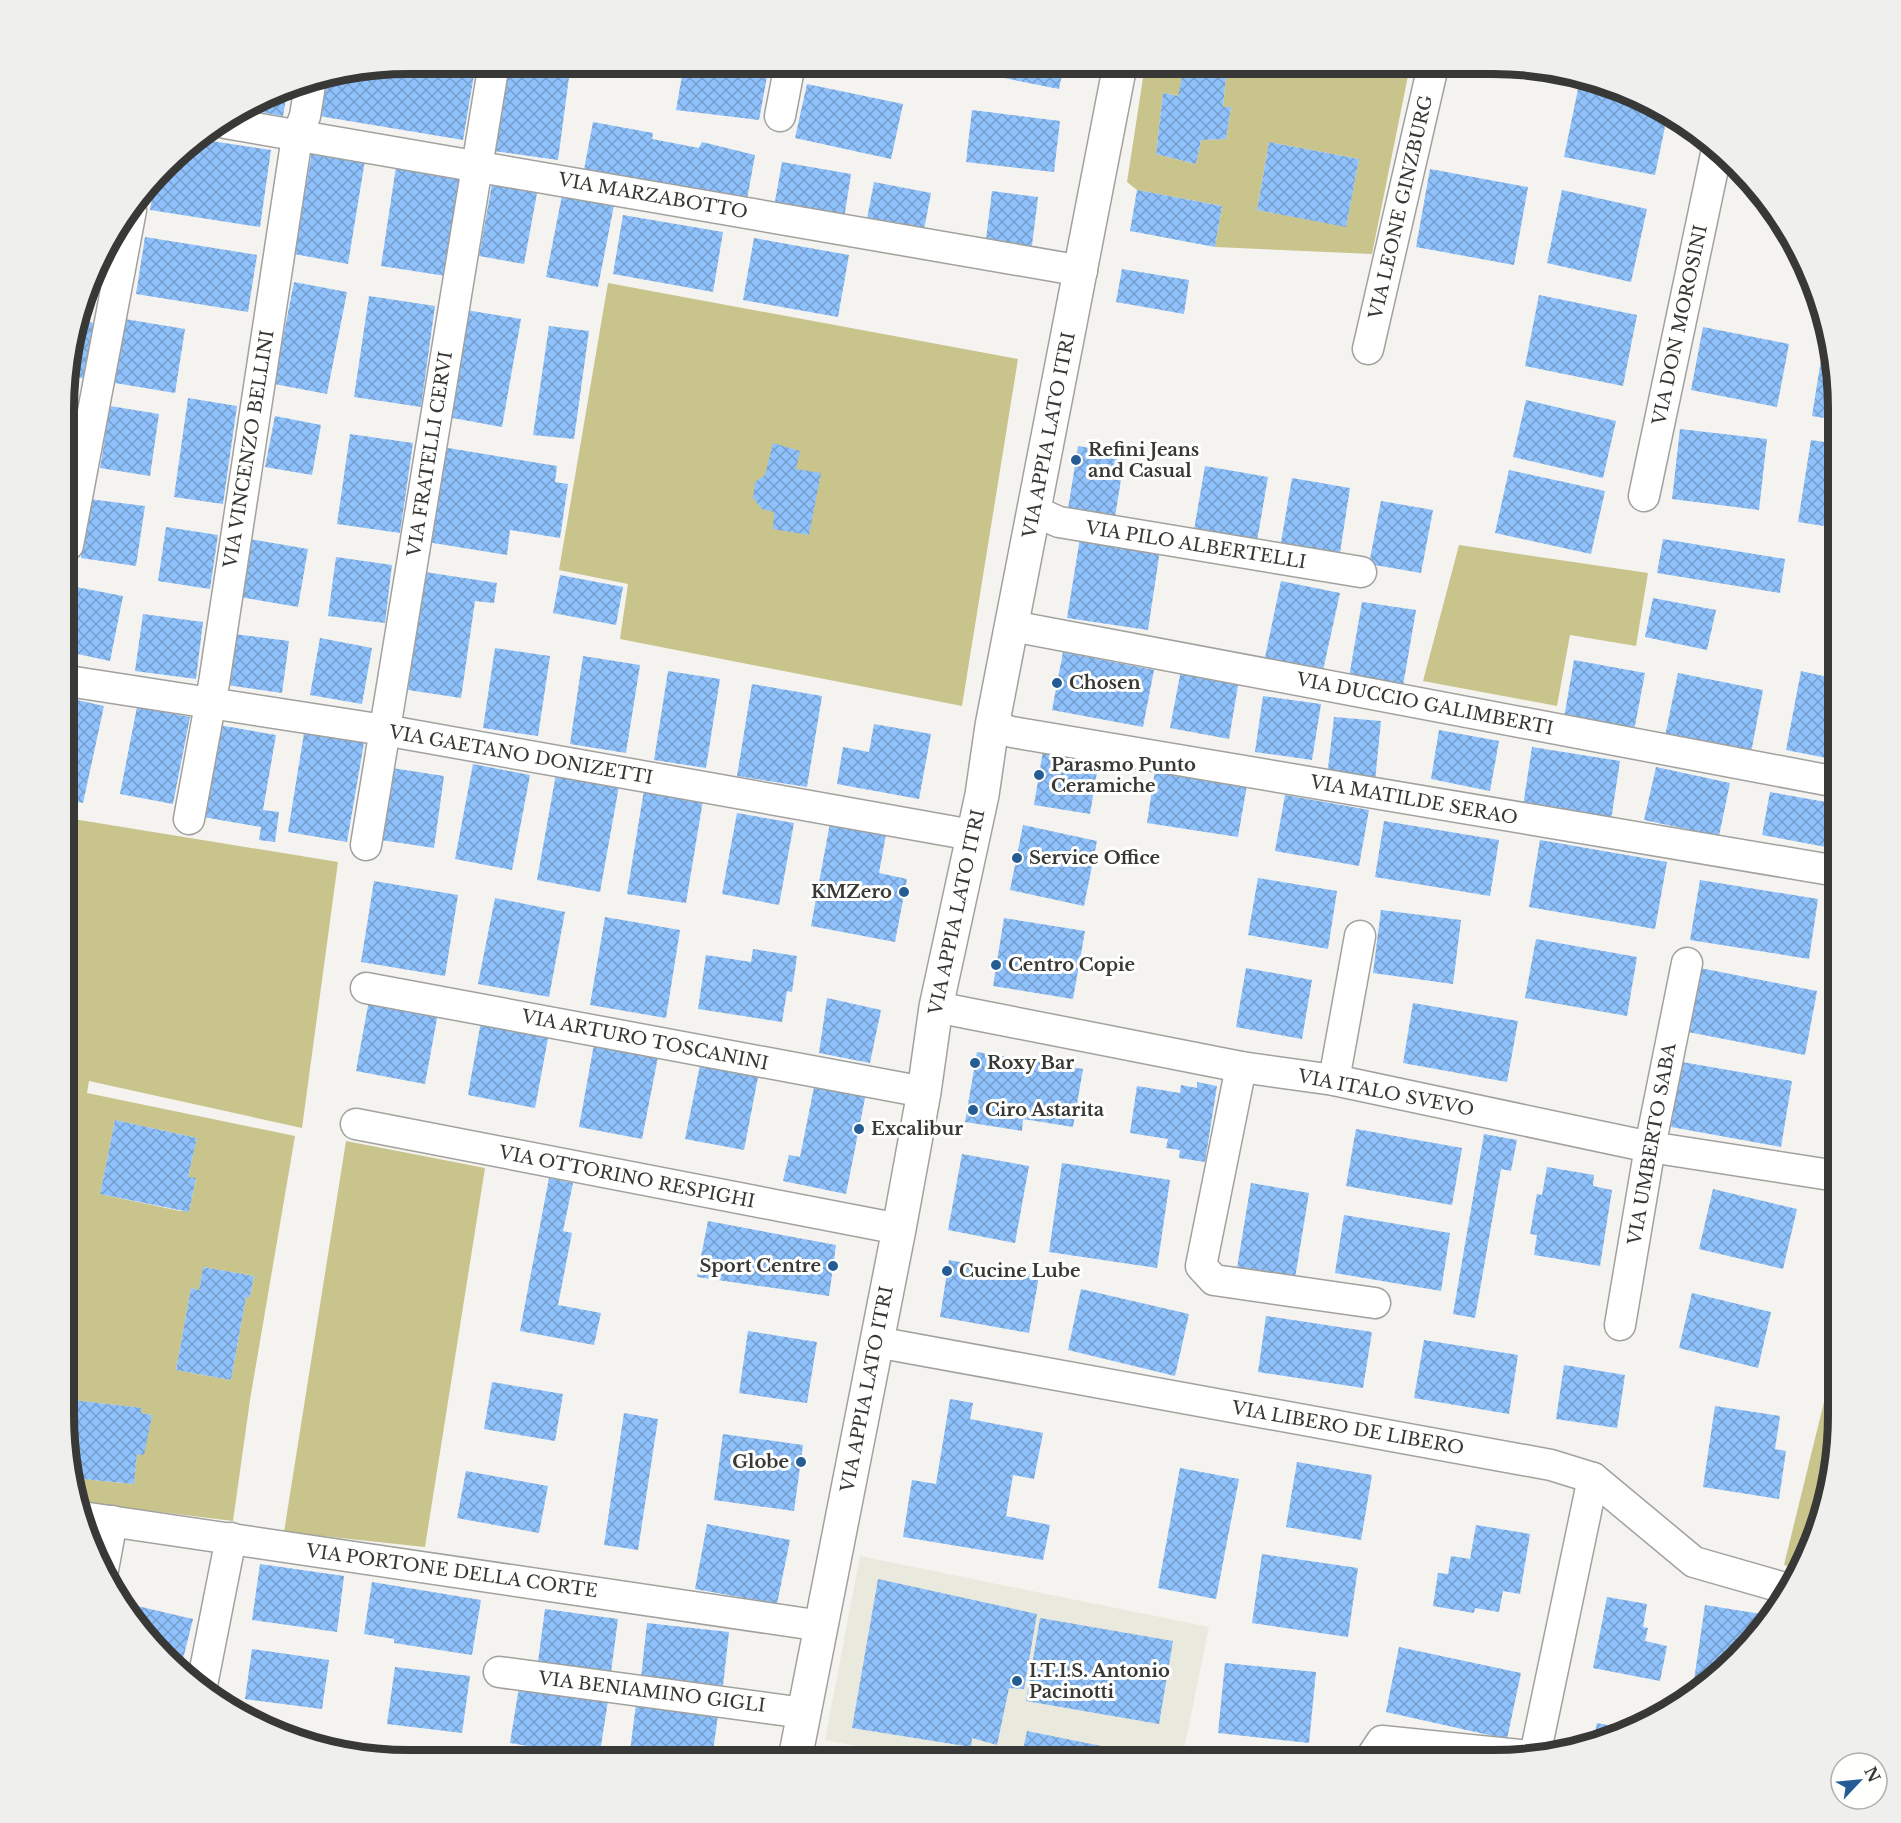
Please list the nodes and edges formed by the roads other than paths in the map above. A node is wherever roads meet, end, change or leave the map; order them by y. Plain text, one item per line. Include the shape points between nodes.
1 (492, 74) edge
2 (788, 74) edge
3 (1118, 74) edge
4 (1431, 74) edge
5 (309, 89) edge
6 (780, 116) dead end
7 (231, 124) edge
8 (297, 137) junction
9 (1715, 159) edge
10 (477, 166) junction
11 (128, 225) edge
12 (1082, 271) junction
13 (1368, 349) dead end
14 (1644, 496) dead end
15 (1034, 511) junction
16 (74, 518) edge
17 (1361, 572) dead end
18 (1012, 626) junction
19 (74, 682) edge
20 (209, 704) junction
21 (992, 726) junction
22 (384, 730) junction
23 (1828, 780) edge
24 (189, 819) dead end
25 (972, 835) junction
26 (366, 845) dead end
27 (1828, 869) edge
28 (1360, 936) dead end
29 (1687, 963) dead end
30 (366, 988) dead end
31 (936, 1008) junction
32 (1241, 1067) junction
33 (1334, 1080) junction
34 (924, 1092) junction
35 (356, 1124) dead end
36 (1650, 1146) junction
37 (1828, 1175) edge
38 (898, 1229) junction
39 (1375, 1303) dead end
40 (1620, 1325) dead end
41 (876, 1342) junction
42 (1593, 1478) junction
43 (90, 1518) edge
44 (112, 1521) junction
45 (231, 1538) junction
46 (105, 1557) edge
47 (1780, 1587) edge
48 (822, 1626) junction
49 (499, 1672) dead end
50 (203, 1679) edge
51 (804, 1713) junction
52 (1535, 1747) edge
53 (797, 1750) edge
54 (1375, 1750) edge
55 (1473, 1750) edge

1 - 10 street, VIA FRATELLI CERVI
2 - 6 street
3 - 12 main road, VIA APPIA LATO ITRI
4 - 13 street, VIA LEONE GINZBURG
5 - 8 street, VIA VINCENZO BELLINI
7 - 8 street, VIA MARZABOTTO
8 - 10 street, VIA MARZABOTTO
8 - 20 street, VIA VINCENZO BELLINI
9 - 14 street, VIA DON MOROSINI
10 - 12 street, VIA MARZABOTTO
10 - 22 street, VIA FRATELLI CERVI
11 - 16 street
12 - 15 main road, VIA APPIA LATO ITRI
15 - 17 street, VIA PILO ALBERTELLI via 1059,522
15 - 18 main road, VIA APPIA LATO ITRI
18 - 21 main road, VIA APPIA LATO ITRI
18 - 23 street, VIA DUCCIO GALIMBERTI
19 - 20 street, VIA GAETANO DONIZETTI
20 - 22 street, VIA GAETANO DONIZETTI
20 - 24 street, VIA VINCENZO BELLINI
21 - 25 main road, VIA APPIA LATO ITRI
21 - 27 street, VIA MATILDE SERAO
22 - 25 street, VIA GAETANO DONIZETTI
22 - 26 street, VIA FRATELLI CERVI
25 - 31 main road, VIA APPIA LATO ITRI
28 - 33 street
29 - 36 street, VIA UMBERTO SABA
30 - 34 street, VIA ARTURO TOSCANINI
31 - 32 street, VIA ITALO SVEVO
31 - 34 main road, VIA APPIA LATO ITRI
32 - 33 street, VIA ITALO SVEVO
32 - 39 street via 1201,1266 1214,1280
33 - 36 street, VIA ITALO SVEVO
34 - 38 main road, VIA APPIA LATO ITRI
35 - 38 street, VIA OTTORINO RESPIGHI
36 - 37 street, VIA ITALO SVEVO
36 - 40 street, VIA UMBERTO SABA
38 - 41 main road, VIA APPIA LATO ITRI
41 - 42 street, VIA LIBERO DE LIBERO via 1551,1465
41 - 48 main road, VIA APPIA LATO ITRI
42 - 47 street, VIA LIBERO DE LIBERO via 1694,1562
42 - 52 street
43 - 44 street, VIA PORTONE DELLA CORTE
44 - 45 street, VIA PORTONE DELLA CORTE
44 - 46 street
45 - 48 street, VIA PORTONE DELLA CORTE
45 - 50 street
48 - 51 main road, VIA APPIA LATO ITRI
49 - 51 street, VIA BENIAMINO GIGLI
51 - 53 main road, VIA APPIA LATO ITRI
54 - 55 street via 1382,1741

